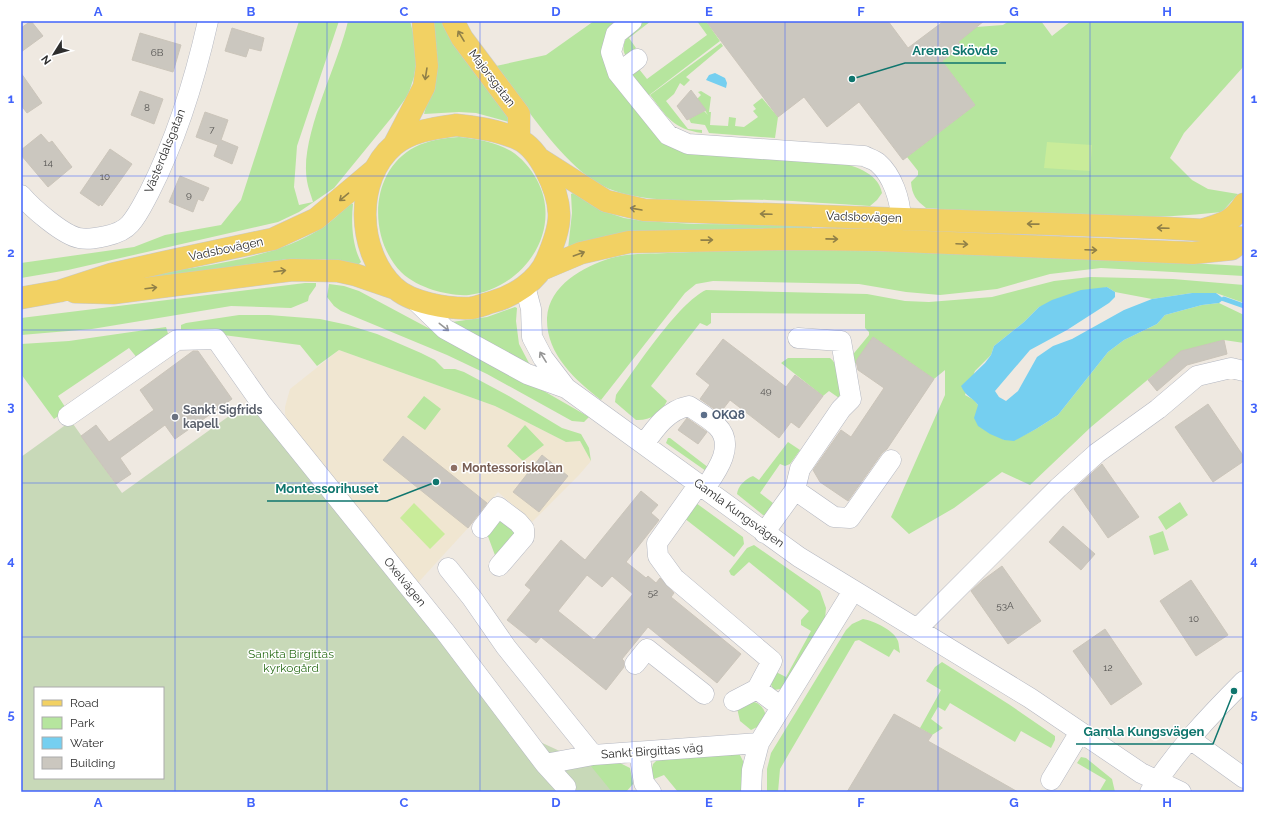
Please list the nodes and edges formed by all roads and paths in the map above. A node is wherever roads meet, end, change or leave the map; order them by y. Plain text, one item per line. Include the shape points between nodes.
1 (208, 21) edge
2 (423, 21) edge
3 (453, 21) edge
4 (632, 21) edge
5 (637, 59) dead end
6 (618, 73) junction
7 (519, 139) junction
8 (394, 145) junction
9 (540, 159) junction
10 (373, 171) junction
11 (21, 195) edge
12 (1244, 204) edge
13 (901, 218) junction
14 (1202, 230) junction
15 (1244, 240) edge
16 (1193, 253) junction
17 (1244, 260) edge
18 (543, 269) junction
19 (525, 286) junction
20 (394, 288) junction
21 (60, 291) junction
22 (21, 298) edge
23 (416, 300) junction
24 (798, 338) dead end
25 (1244, 371) edge
26 (566, 388) junction
27 (68, 416) dead end
28 (644, 444) junction
29 (891, 460) dead end
30 (702, 486) junction
31 (795, 490) junction
32 (482, 528) dead end
33 (764, 533) junction
34 (499, 566) dead end
35 (448, 568) dead end
36 (853, 591) junction
37 (917, 629) junction
38 (635, 664) dead end
39 (1244, 681) edge
40 (757, 689) junction
41 (704, 694) dead end
42 (734, 701) dead end
43 (782, 707) junction
44 (1080, 732) junction
45 (1190, 739) junction
46 (759, 743) junction
47 (639, 752) junction
48 (593, 755) junction
49 (545, 764) junction
50 (1244, 778) edge
51 (1051, 780) dead end
52 (566, 786) dead end
53 (1154, 786) edge
54 (651, 792) edge
55 (751, 792) edge
56 (1181, 792) edge

1 - 11 street, Västerdalsgatan via 198,64 173,137 156,178 130,225 114,234 91,239 79,238 58,227
2 -> 8 main road via 428,66 424,87
7 -> 3 main road, Majorsgatan via 519,114 462,38
4 - 6 street via 616,34 611,52
5 - 6 street
6 - 13 street via 668,135 688,144 864,156 878,163 890,178
7 - 8 main road via 489,129 456,125 424,130
7 - 9 main road
8 - 10 main road, Vadsbovägen
13 -> 9 main road, Vadsbovägen via 644,210 606,201
9 - 18 main road via 554,184 560,214 554,242
10 - 20 main road via 366,202 366,233 376,263
10 -> 21 main road, Vadsbovägen via 316,219 273,239 112,274
12 - 14 main road, Vadsbovägen via 1237,215 1226,222
14 -> 13 main road, Vadsbovägen
14 - 15 main road, Vadsbovägen via 1214,236
15 - 16 main road, Vadsbovägen via 1232,249
16 - 17 main road, Vadsbovägen via 1207,259
18 -> 16 main road, Vadsbovägen via 581,253 629,242 876,240
18 - 19 main road, Vadsbovägen
19 - 23 main road, Vadsbovägen via 499,300 472,308
26 -> 19 street, Gamla Kungsvägen via 543,358 532,337 531,309
21 -> 20 main road, Vadsbovägen via 113,293 292,270 338,271
20 - 23 main road, Vadsbovägen
21 - 22 main road, Vadsbovägen
23 -> 26 street, Gamla Kungsvägen via 445,329 527,374
24 - 31 street via 840,341 851,399 841,408 800,469
25 - 37 street via 1231,368 1197,376 1158,409 1097,452
26 - 28 street, Gamla Kungsvägen
27 - 49 street, Oxelvägen via 178,340 216,340 261,403 446,633
28 - 30 street, Gamla Kungsvägen
28 - 30 street via 662,421 680,408 689,406 706,418 717,426 724,436 725,449 716,473
29 - 31 street via 850,518 834,517
30 - 33 street, Gamla Kungsvägen
30 - 40 street via 657,543 658,556 674,578 772,661
31 - 33 street
32 - 34 street via 498,507 524,529 524,537
33 - 36 street, Gamla Kungsvägen
35 - 48 street via 506,647
36 - 37 street, Gamla Kungsvägen
36 - 43 street
37 - 44 street, Gamla Kungsvägen via 1030,698
38 - 41 street via 647,649
39 - 45 street
40 - 42 street
40 - 43 street
43 - 46 street
44 - 51 street
44 - 53 street, Gamla Kungsvägen via 1141,773
45 - 50 street
45 - 53 street
46 - 47 street, Sankt Birgittas väg
46 - 55 street via 752,770
47 - 48 street, Sankt Birgittas väg
47 - 54 street via 644,783
48 - 49 street, Sankt Birgittas väg
49 - 52 street, Oxelvägen
53 - 56 street, Gamla Kungsvägen

